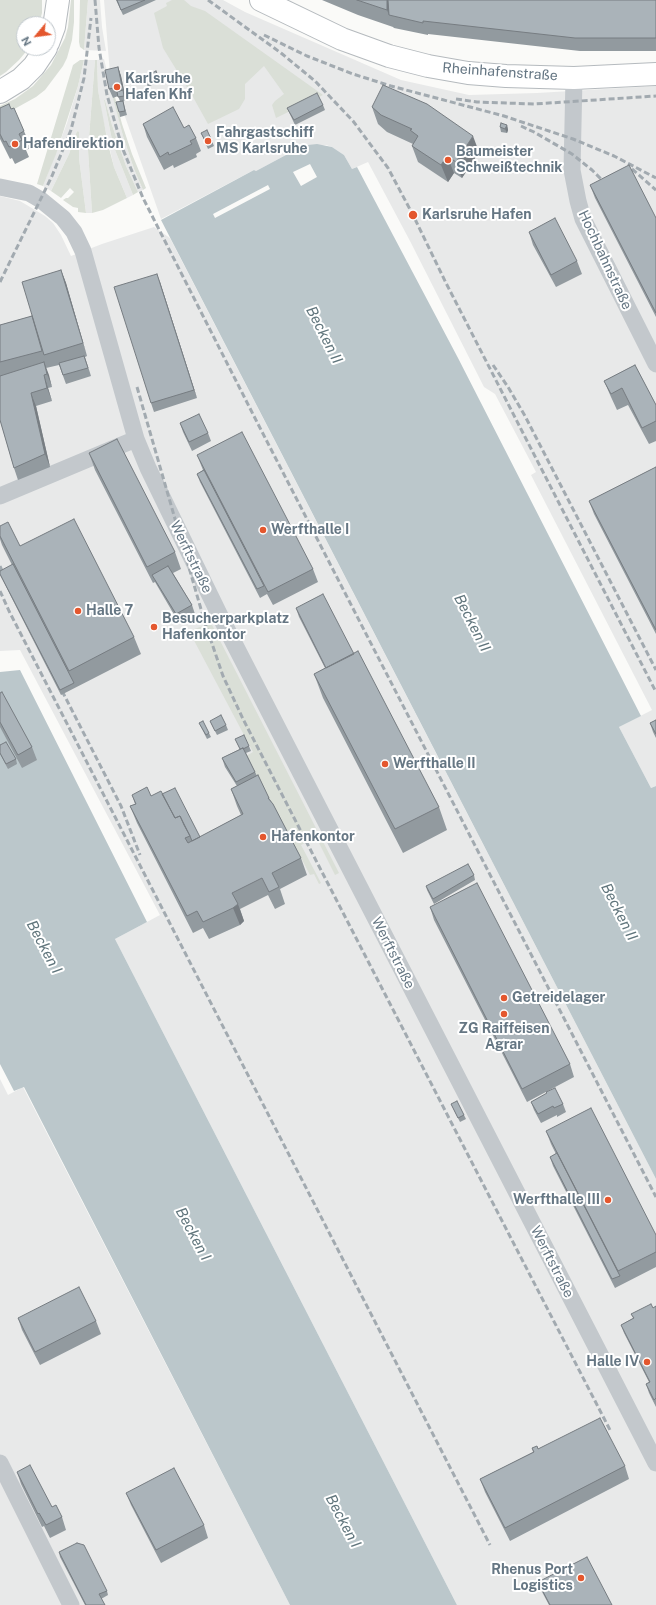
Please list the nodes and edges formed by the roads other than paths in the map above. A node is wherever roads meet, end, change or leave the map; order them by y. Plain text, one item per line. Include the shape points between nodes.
1 (58, 0) edge
2 (260, 0) edge
3 (56, 16) edge
4 (41, 56) edge
5 (656, 74) edge
6 (574, 78) junction
7 (0, 92) edge
8 (0, 187) edge
9 (656, 364) edge
10 (136, 439) junction
11 (0, 496) edge
12 (0, 1463) edge
13 (656, 1463) edge
14 (71, 1605) edge

1 - 3 main road
2 - 6 main road, Rheinhafenstraße via 342,39 388,56 468,73
4 - 7 main road via 21,79
5 - 6 main road, Rheinhafenstraße
6 - 9 street, Hochbahnstraße via 572,170 583,219
8 - 10 street, Werftstraße via 29,193 41,200 63,218 74,232 83,251
10 - 11 street
10 - 13 street, Werftstraße via 221,618
12 - 14 street

